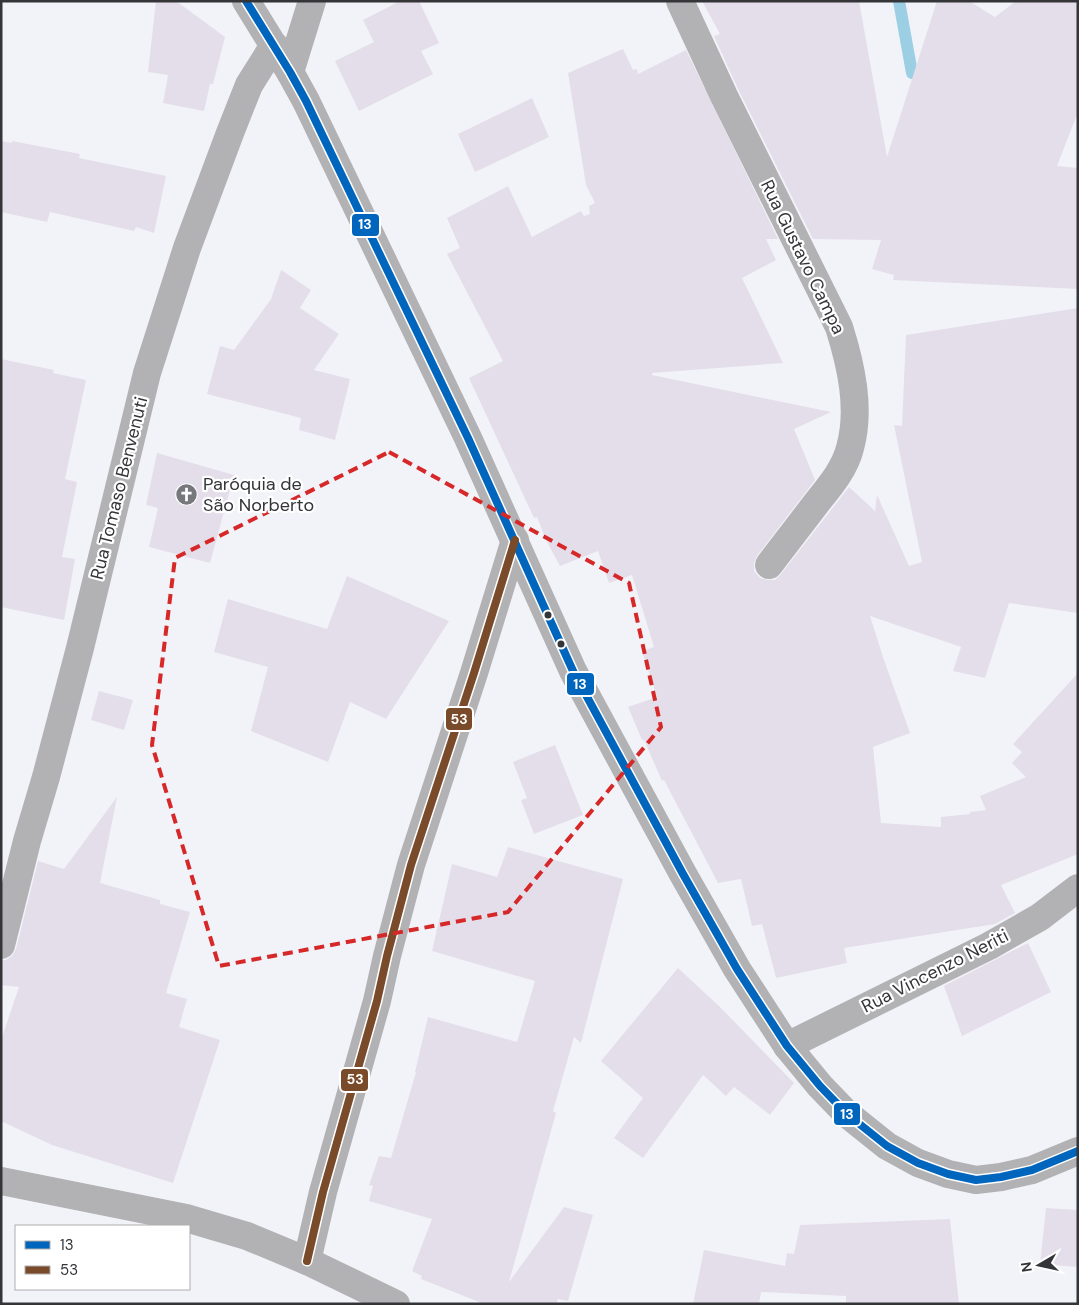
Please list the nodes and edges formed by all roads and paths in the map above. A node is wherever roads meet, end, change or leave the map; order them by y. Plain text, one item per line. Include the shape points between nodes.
1 (246, 1) edge
2 (312, 1) edge
3 (680, 1) edge
4 (274, 45) junction
5 (290, 72) junction
6 (515, 540) junction
7 (768, 564) dead end
8 (1078, 888) edge
9 (1, 945) edge
10 (787, 1046) junction
11 (1078, 1150) edge
12 (1, 1181) edge
13 (307, 1261) junction
14 (396, 1304) edge

1 - 4 street
2 - 5 street
3 - 7 street, Rua Gustavo Campa via 839,327 847,352 854,425 850,450 835,480
4 - 5 street
4 - 9 street, Rua Tomaso Benvenuti via 249,85 230,133 187,248 147,373 80,648
5 - 6 street
6 - 10 street via 547,617 591,706 737,969
6 - 13 street via 411,865
8 - 10 street, Rua Vincenzo Neriti via 1040,917 989,946
10 - 11 street via 847,1114 887,1146 918,1163 948,1174 976,1180 1001,1178 1032,1170
12 - 13 street via 186,1218 247,1236
13 - 14 street

